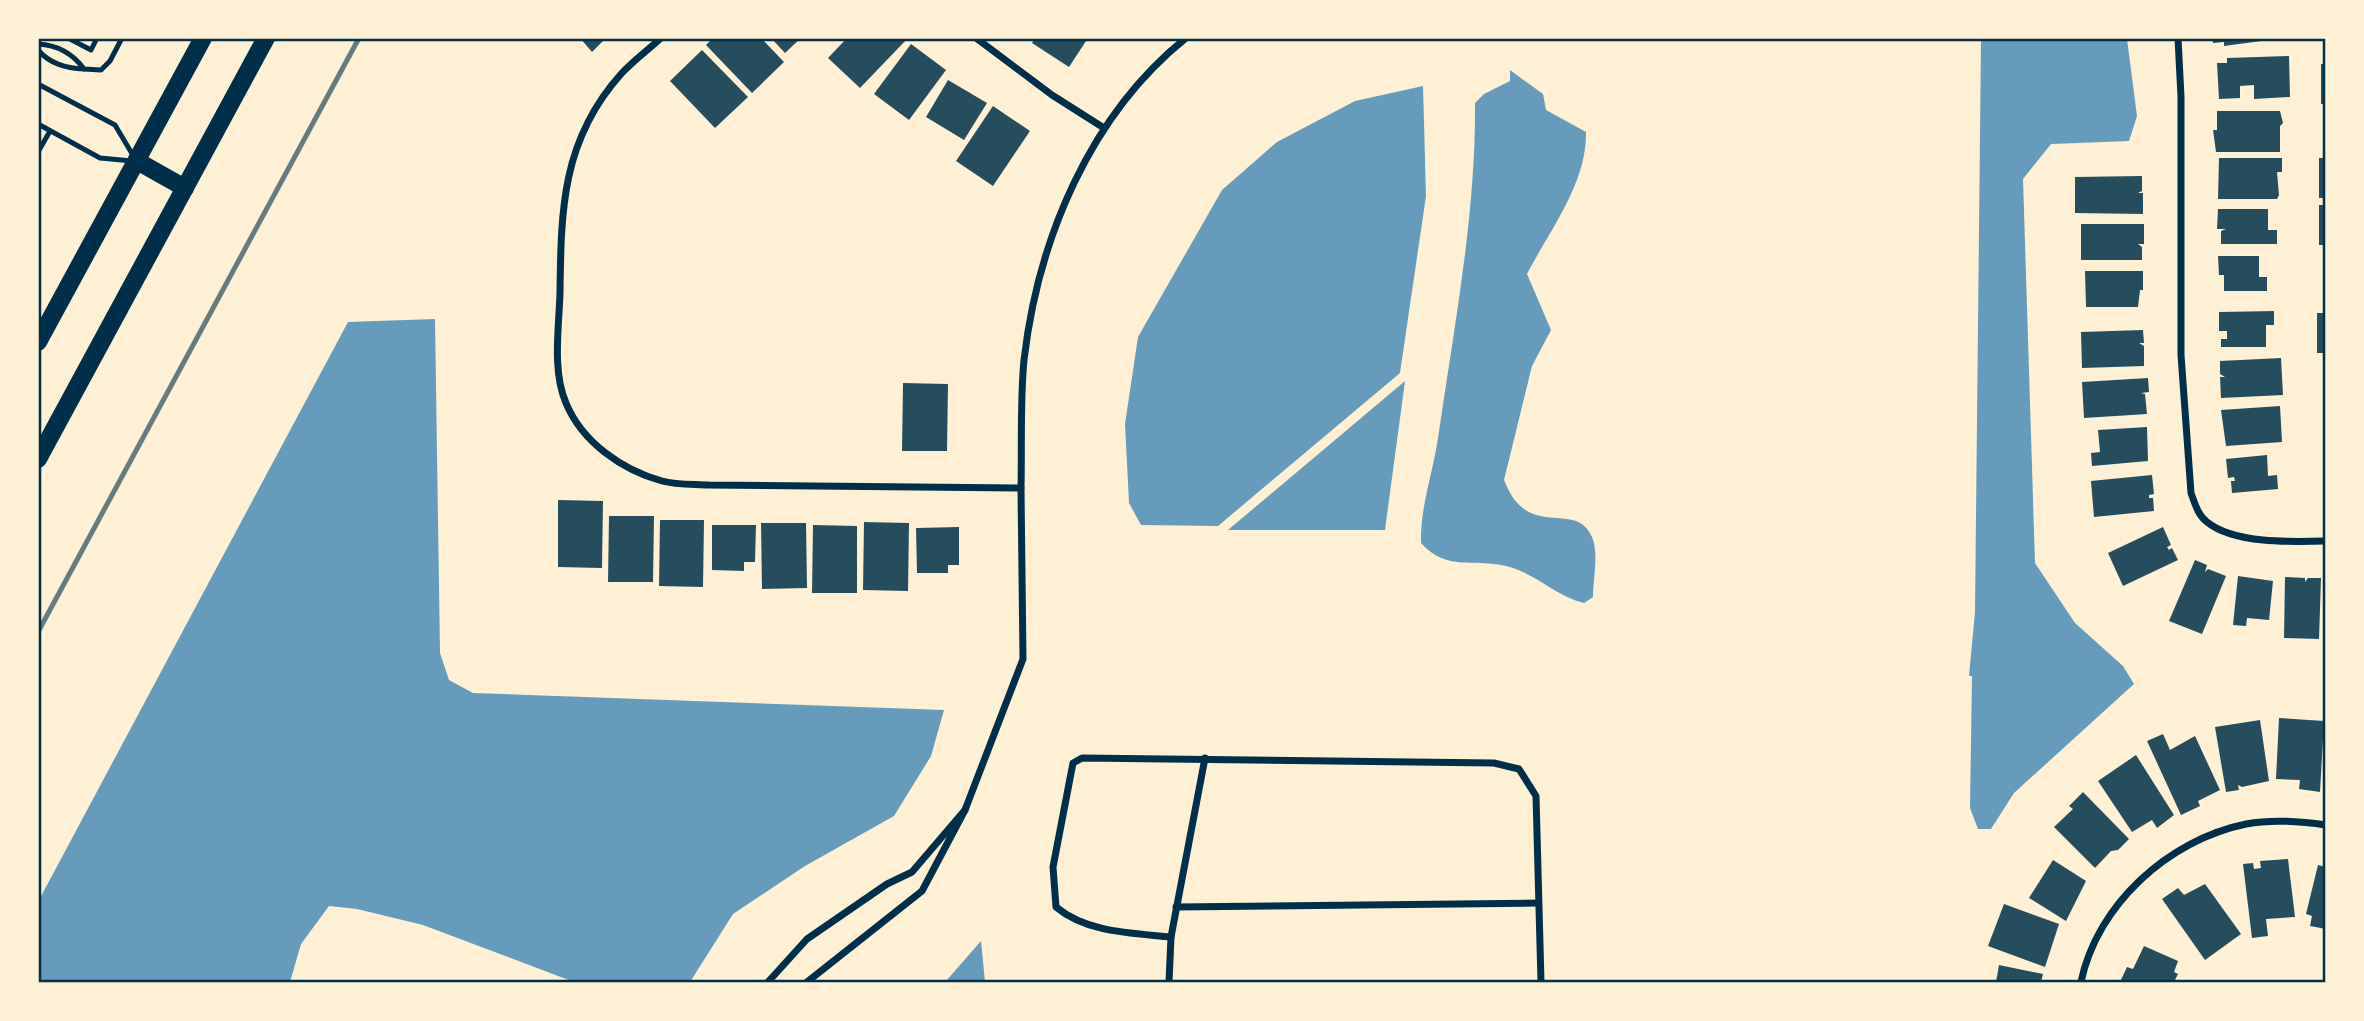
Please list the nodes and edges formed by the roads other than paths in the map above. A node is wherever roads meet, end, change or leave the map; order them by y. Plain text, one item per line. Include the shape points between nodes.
1 (68, 38) edge
2 (97, 38) edge
3 (122, 38) edge
4 (203, 38) edge
5 (266, 38) edge
6 (661, 38) edge
7 (976, 38) edge
8 (1186, 38) edge
9 (2178, 38) edge
10 (38, 44) edge
11 (38, 50) edge
12 (84, 69) junction
13 (38, 84) edge
14 (38, 124) edge
15 (1104, 128) junction
16 (50, 131) junction
17 (38, 152) edge
18 (137, 161) junction
19 (185, 188) junction
20 (38, 342) edge
21 (38, 458) edge
22 (1021, 488) junction
23 (2326, 541) edge
24 (1205, 758) junction
25 (965, 810) junction
26 (2326, 825) edge
27 (1538, 903) junction
28 (1176, 908) junction
29 (1171, 937) junction
30 (768, 982) edge
31 (807, 982) edge
32 (1169, 982) edge
33 (1541, 982) edge
34 (2081, 982) edge

1 - 2 lane via 91,50
3 - 12 lane via 101,70
4 - 18 main road
5 - 19 main road
6 - 22 street via 621,74 594,112 570,164 561,208 558,363 565,402 582,430 600,449 632,470 663,481
7 - 15 street
8 - 15 street via 1158,61
9 - 23 street via 2181,355 2191,493 2198,512 2218,528 2247,537
10 - 12 lane via 76,57
11 - 12 lane via 67,69
13 - 18 lane via 115,125
14 - 16 lane
15 - 22 street via 1064,202 1037,284 1024,361
16 - 17 lane
16 - 18 lane via 100,158
18 - 19 main road
18 - 20 main road
19 - 21 main road
22 - 25 street via 1023,659
24 - 27 street via 1494,763 1519,769 1536,796
24 - 28 street
24 - 29 street via 1091,757 1073,763 1053,867 1056,907 1071,919
25 - 30 street via 912,872 807,939
25 - 31 street via 922,891
26 - 34 street via 2290,820 2245,825 2193,843 2147,873 2114,908 2087,956
27 - 28 street
27 - 33 street
28 - 29 street
29 - 32 street

